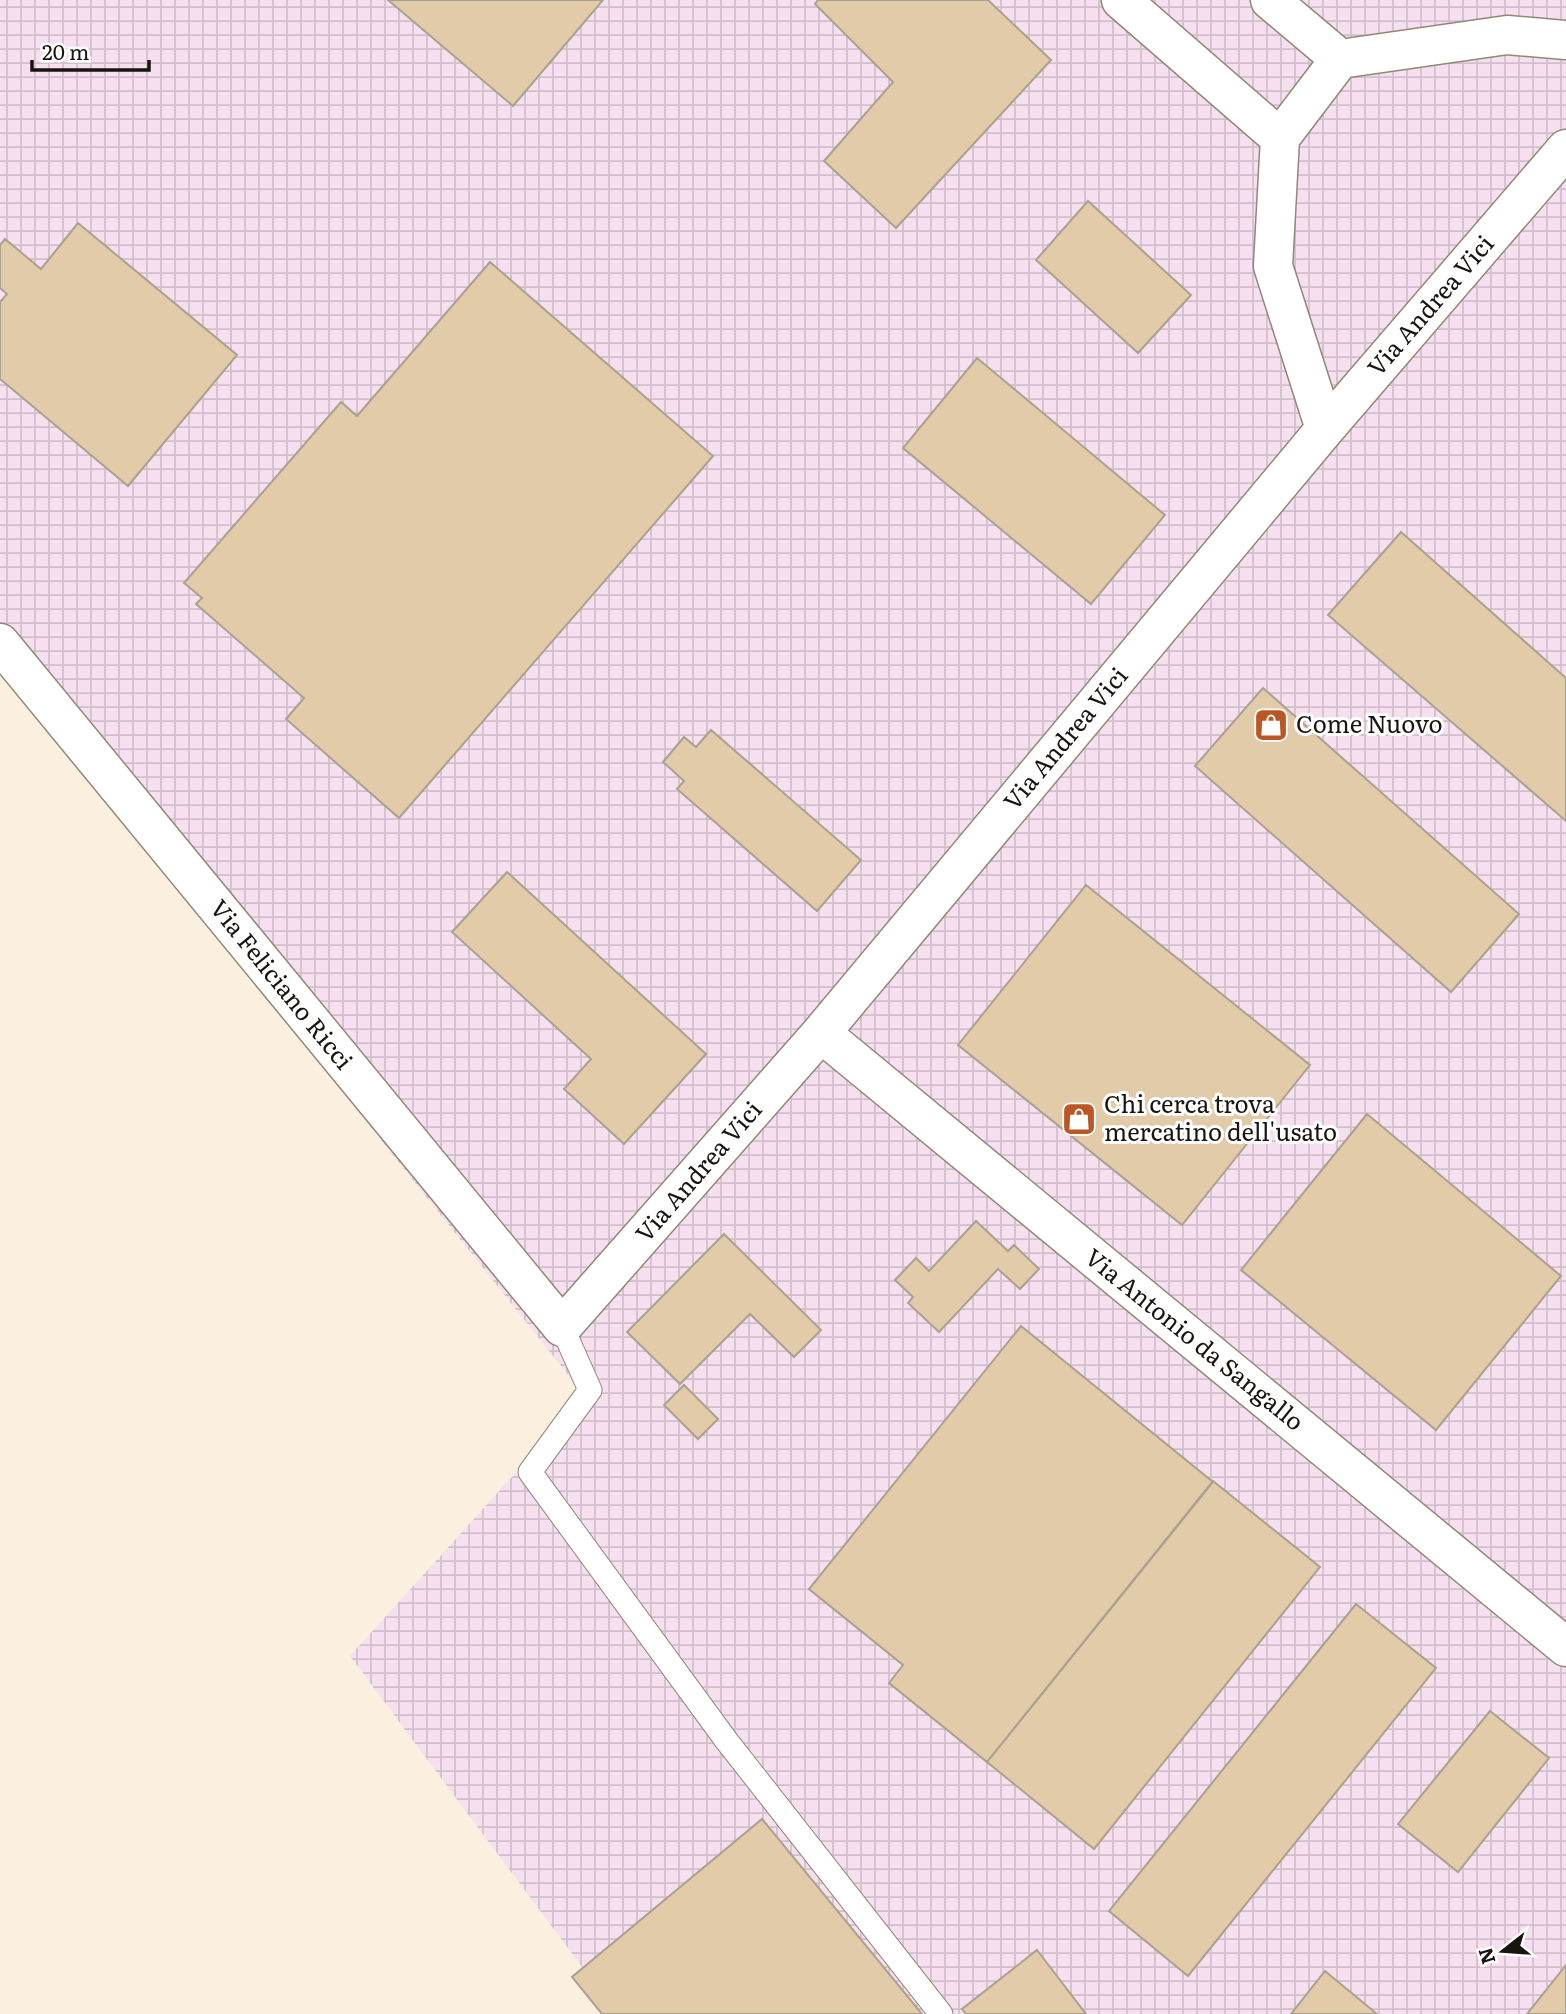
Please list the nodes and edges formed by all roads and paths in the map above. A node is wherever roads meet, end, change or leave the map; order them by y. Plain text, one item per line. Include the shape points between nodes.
1 (1122, 0) edge
2 (1270, 0) edge
3 (1566, 40) edge
4 (1340, 59) junction
5 (1280, 138) junction
6 (1566, 149) edge
7 (1325, 429) junction
8 (0, 643) edge
9 (821, 1033) junction
10 (562, 1327) junction
11 (1566, 1647) edge
12 (941, 2014) edge

1 - 5 street
2 - 4 street
3 - 4 street via 1507,35
4 - 5 street
5 - 7 street via 1273,266
6 - 7 street, Via Andrea Vici
7 - 9 street, Via Andrea Vici
8 - 10 street, Via Feliciano Ricci
9 - 10 street, Via Andrea Vici
9 - 11 street, Via Antonio da Sangallo
10 - 12 lane via 590,1390 530,1472 726,1740

